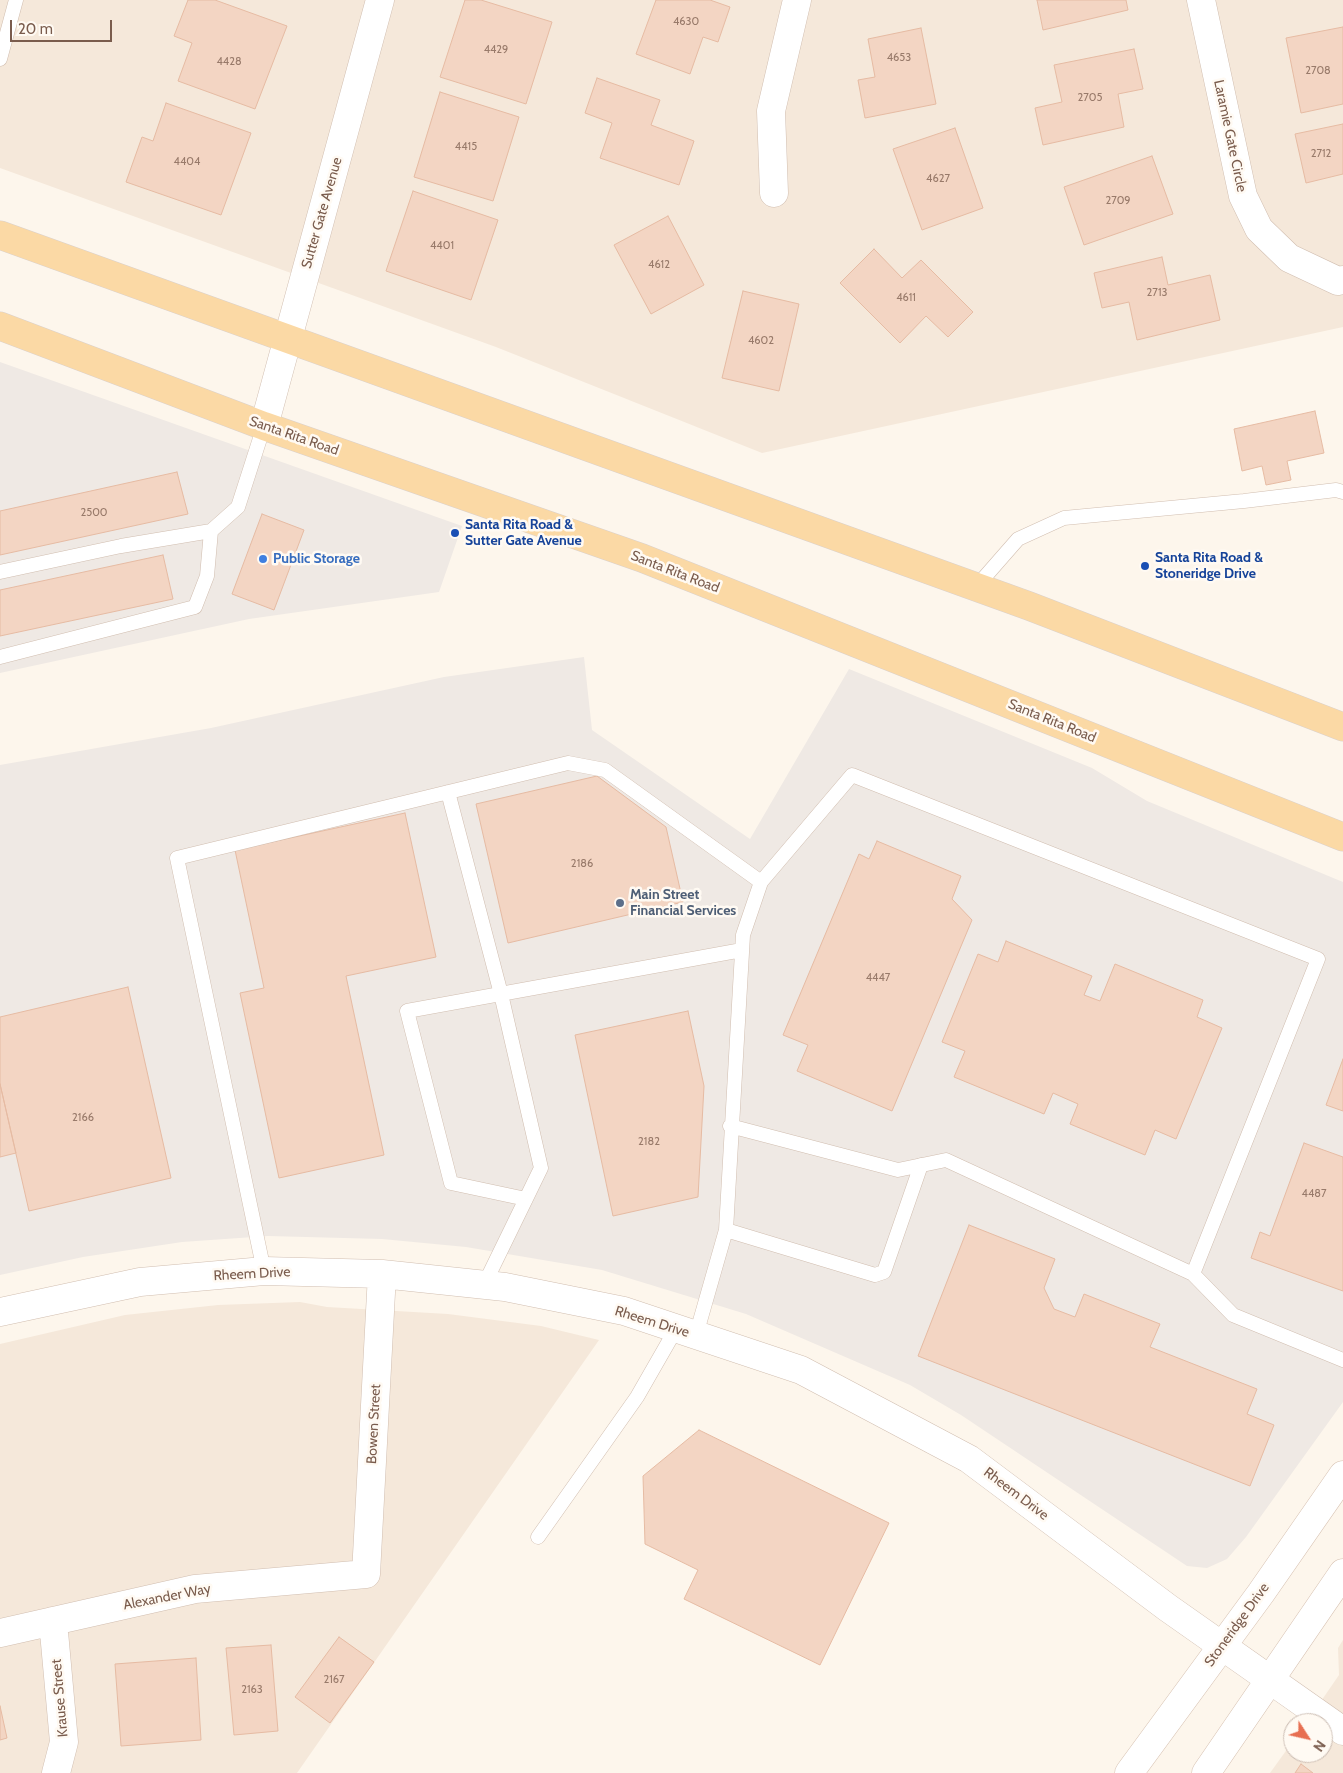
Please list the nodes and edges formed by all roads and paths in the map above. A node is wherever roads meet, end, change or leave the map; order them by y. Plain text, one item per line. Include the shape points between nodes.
1 (16, 0) edge
2 (380, 0) edge
3 (797, 0) edge
4 (1201, 0) edge
5 (0, 59) edge
6 (774, 193) dead end
7 (0, 235) edge
8 (1343, 280) edge
9 (0, 326) edge
10 (287, 339) junction
11 (264, 426) junction
12 (1343, 492) edge
13 (211, 531) junction
14 (0, 572) edge
15 (976, 587) junction
16 (0, 657) edge
17 (1343, 727) edge
18 (448, 792) junction
19 (1343, 837) edge
20 (761, 882) junction
21 (742, 950) junction
22 (501, 994) junction
23 (730, 1126) junction
24 (921, 1165) junction
25 (526, 1199) junction
26 (726, 1230) junction
27 (264, 1271) junction
28 (382, 1274) junction
29 (1193, 1274) junction
30 (484, 1285) junction
31 (0, 1312) edge
32 (686, 1332) junction
33 (1343, 1360) edge
34 (1343, 1475) edge
35 (538, 1537) dead end
36 (1343, 1573) edge
37 (366, 1574) joint
38 (53, 1621) junction
39 (0, 1633) edge
40 (1222, 1645) junction
41 (1272, 1679) junction
42 (1343, 1730) edge
43 (56, 1773) edge
44 (1129, 1773) edge
45 (1206, 1773) edge

1 - 5 lane
2 - 10 street, Sutter Gate Avenue
3 - 6 street via 771,111
4 - 8 street, Laramie Gate Circle via 1243,196 1259,229 1289,258 1338,281
7 - 10 main road
9 - 11 main road, Santa Rita Road
10 - 11 street, Sutter Gate Avenue
10 - 15 main road
11 - 13 lane via 238,507
11 - 19 main road, Santa Rita Road via 642,558
12 - 15 lane via 1336,490 1064,518 1018,538
13 - 14 lane
13 - 16 lane via 207,576 195,607
15 - 17 main road
18 - 20 lane via 568,763 605,770
18 - 22 lane
18 - 27 lane via 177,858
20 - 21 lane via 743,935
20 - 29 lane via 852,775 1318,959
21 - 22 lane
21 - 23 lane
22 - 25 lane via 541,1168
22 - 25 lane via 407,1011 450,1183
23 - 24 lane via 898,1170
23 - 26 lane
24 - 26 lane via 884,1272 875,1274
24 - 29 lane via 946,1160
25 - 30 lane
26 - 32 lane
27 - 28 street, Rheem Drive
27 - 31 street, Rheem Drive via 140,1282
28 - 30 street, Rheem Drive
28 - 37 street, Bowen Street
29 - 33 lane via 1233,1315
30 - 32 street, Rheem Drive via 624,1311
32 - 35 lane
32 - 40 street, Rheem Drive via 800,1370 969,1458
34 - 40 street, Stoneridge Drive
36 - 41 street
37 - 38 street, Alexander Way via 195,1589
38 - 39 street, Alexander Way
38 - 43 street, Krause Street via 64,1742
40 - 41 street, Rheem Drive
40 - 44 street, Stoneridge Drive
41 - 42 street, Rheem Drive
41 - 45 street

